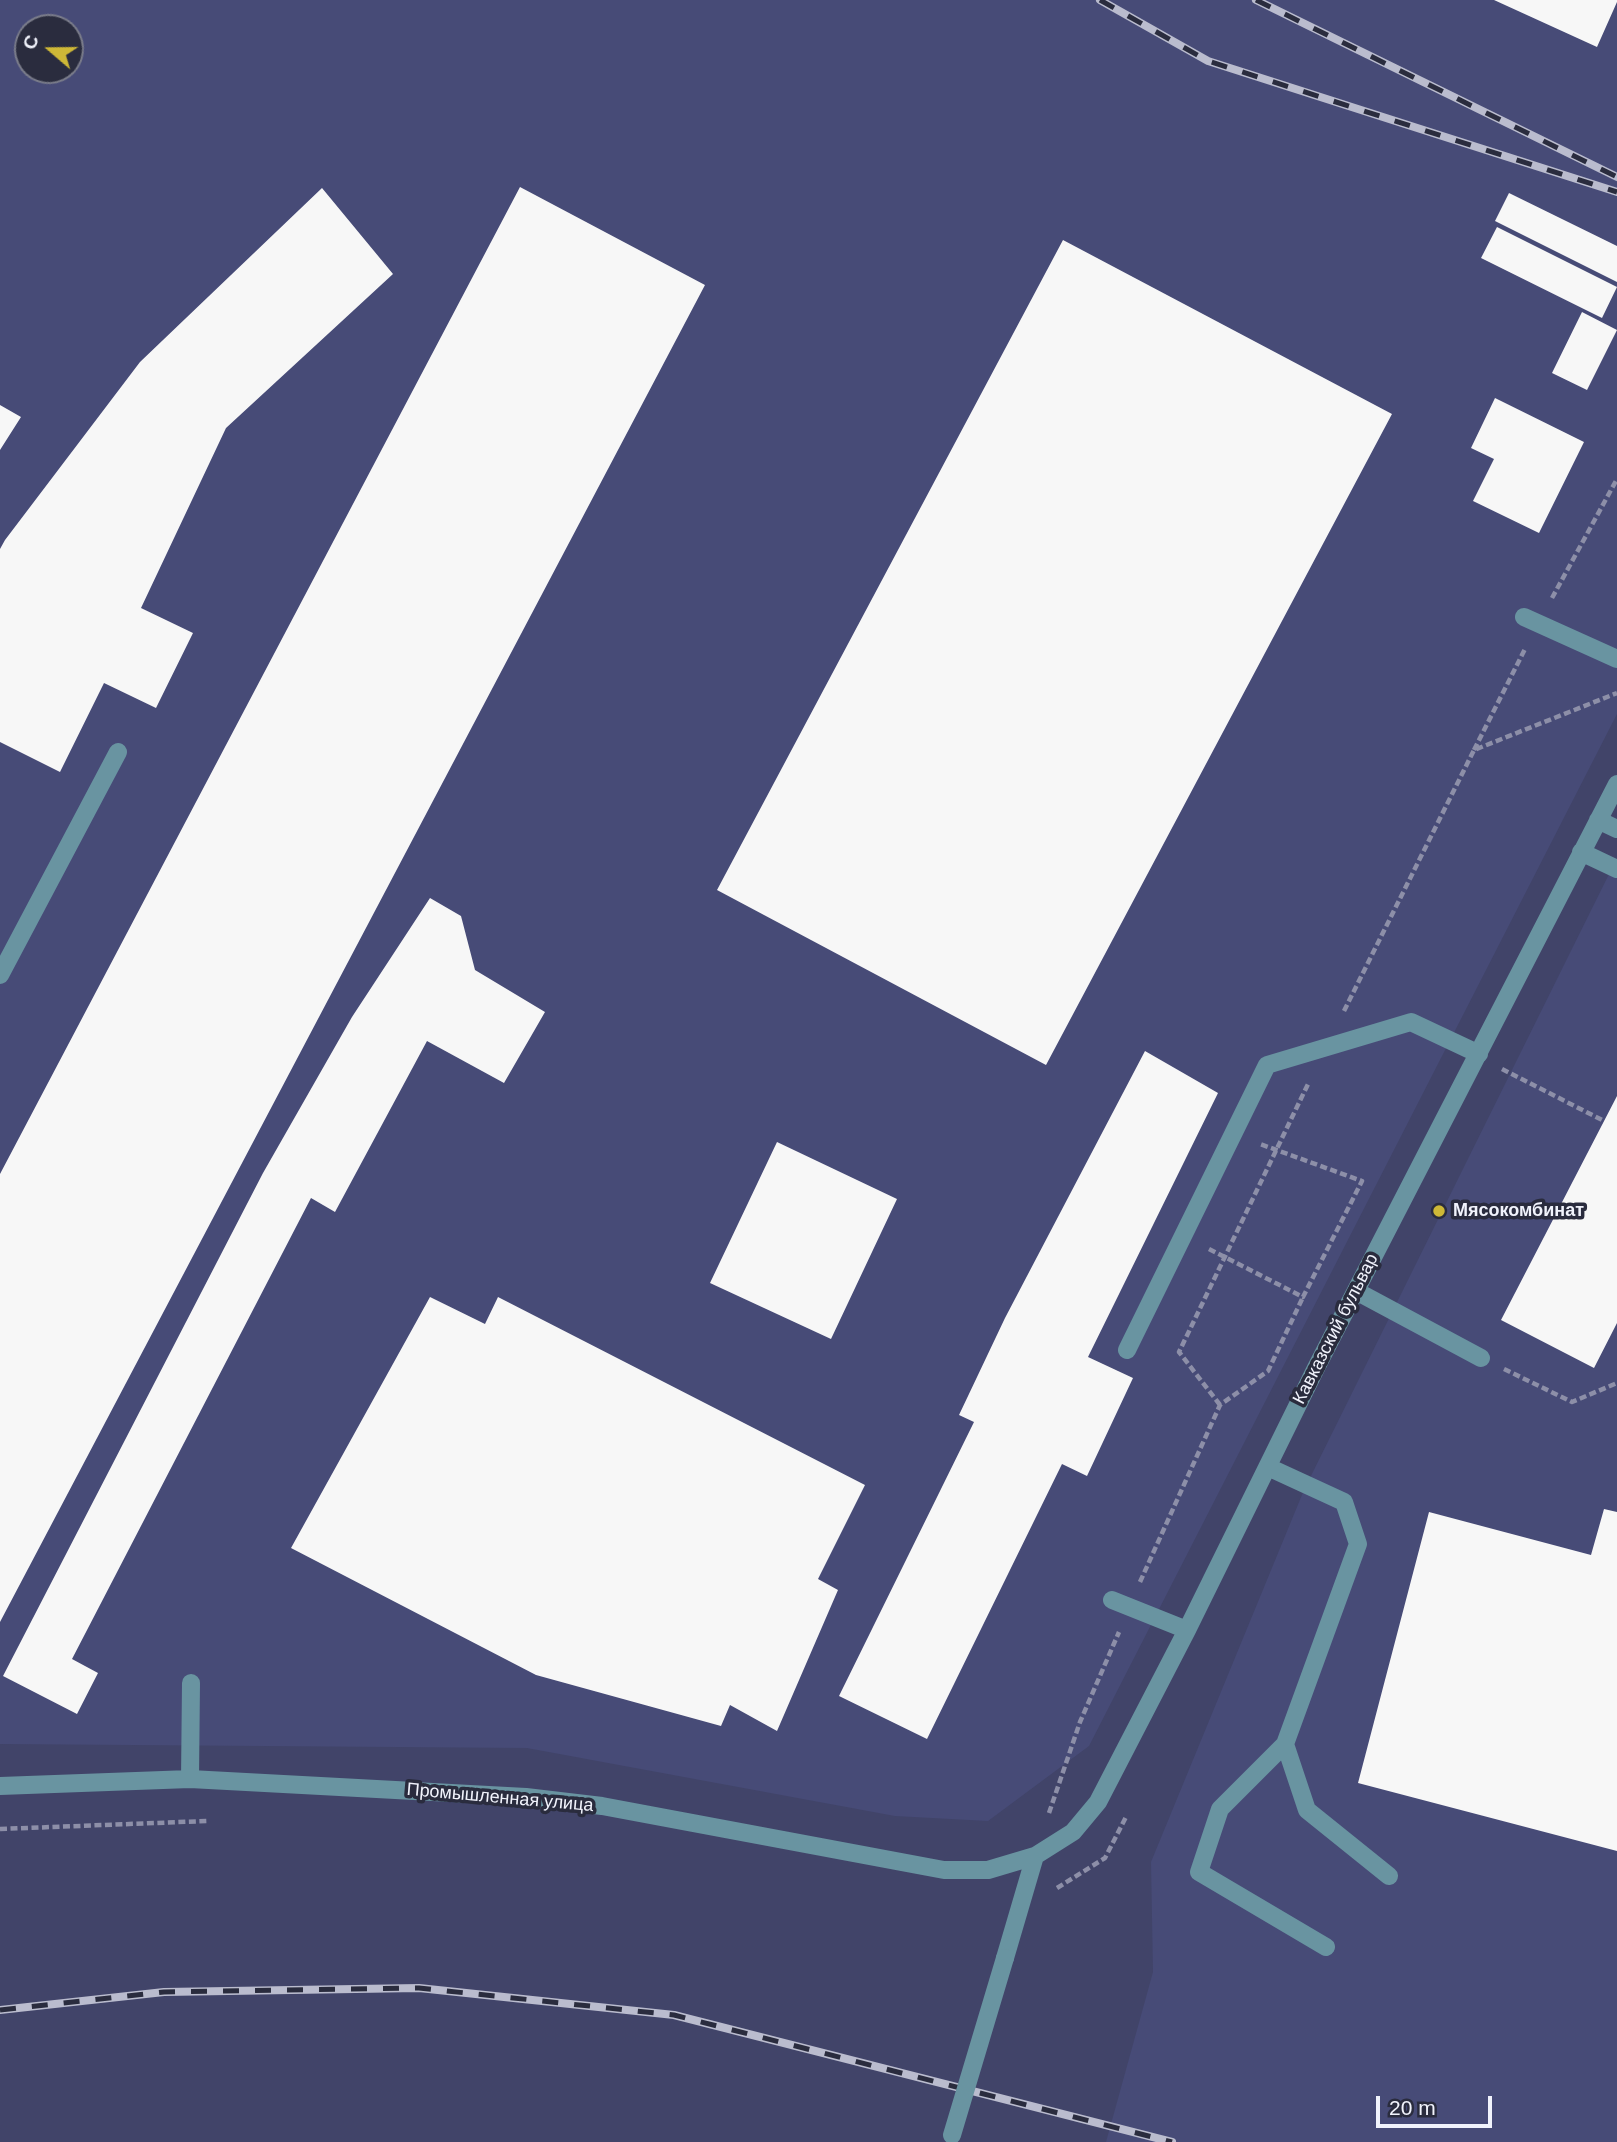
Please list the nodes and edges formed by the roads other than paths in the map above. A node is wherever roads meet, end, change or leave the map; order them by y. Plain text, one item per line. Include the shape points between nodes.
1 (1524, 617) dead end
2 (1617, 659) edge
3 (118, 752) dead end
4 (1617, 784) edge
5 (1598, 820) junction
6 (1617, 830) edge
7 (1581, 852) junction
8 (1617, 869) edge
9 (0, 975) edge
10 (1479, 1054) junction
11 (1356, 1291) junction
12 (1127, 1350) dead end
13 (1481, 1358) road end
14 (1268, 1466) junction
15 (1112, 1600) dead end
16 (1187, 1630) junction
17 (191, 1683) dead end
18 (1285, 1744) junction
19 (190, 1779) junction
20 (0, 1786) edge
21 (1035, 1856) junction
22 (1389, 1876) dead end
23 (1326, 1947) dead end
24 (950, 2138) edge

1 - 2 street
3 - 9 street
4 - 5 street, Кавказский бульвар
5 - 6 street
5 - 7 street, Кавказский бульвар
7 - 8 street
7 - 10 street, Кавказский бульвар
10 - 11 street, Кавказский бульвар
10 - 12 street via 1411,1022 1267,1065
11 - 13 street
11 - 14 street, Кавказский бульвар
14 - 16 street, Кавказский бульвар
14 - 18 street via 1344,1502 1358,1544
15 - 16 street
16 - 21 street, Кавказский бульвар via 1098,1802 1073,1832
17 - 19 street
18 - 22 street via 1307,1810
18 - 23 street via 1220,1809 1199,1872
19 - 20 street, Промышленная улица
19 - 21 street, Промышленная улица via 526,1797 602,1806 944,1870 988,1870
21 - 24 street, bridge

